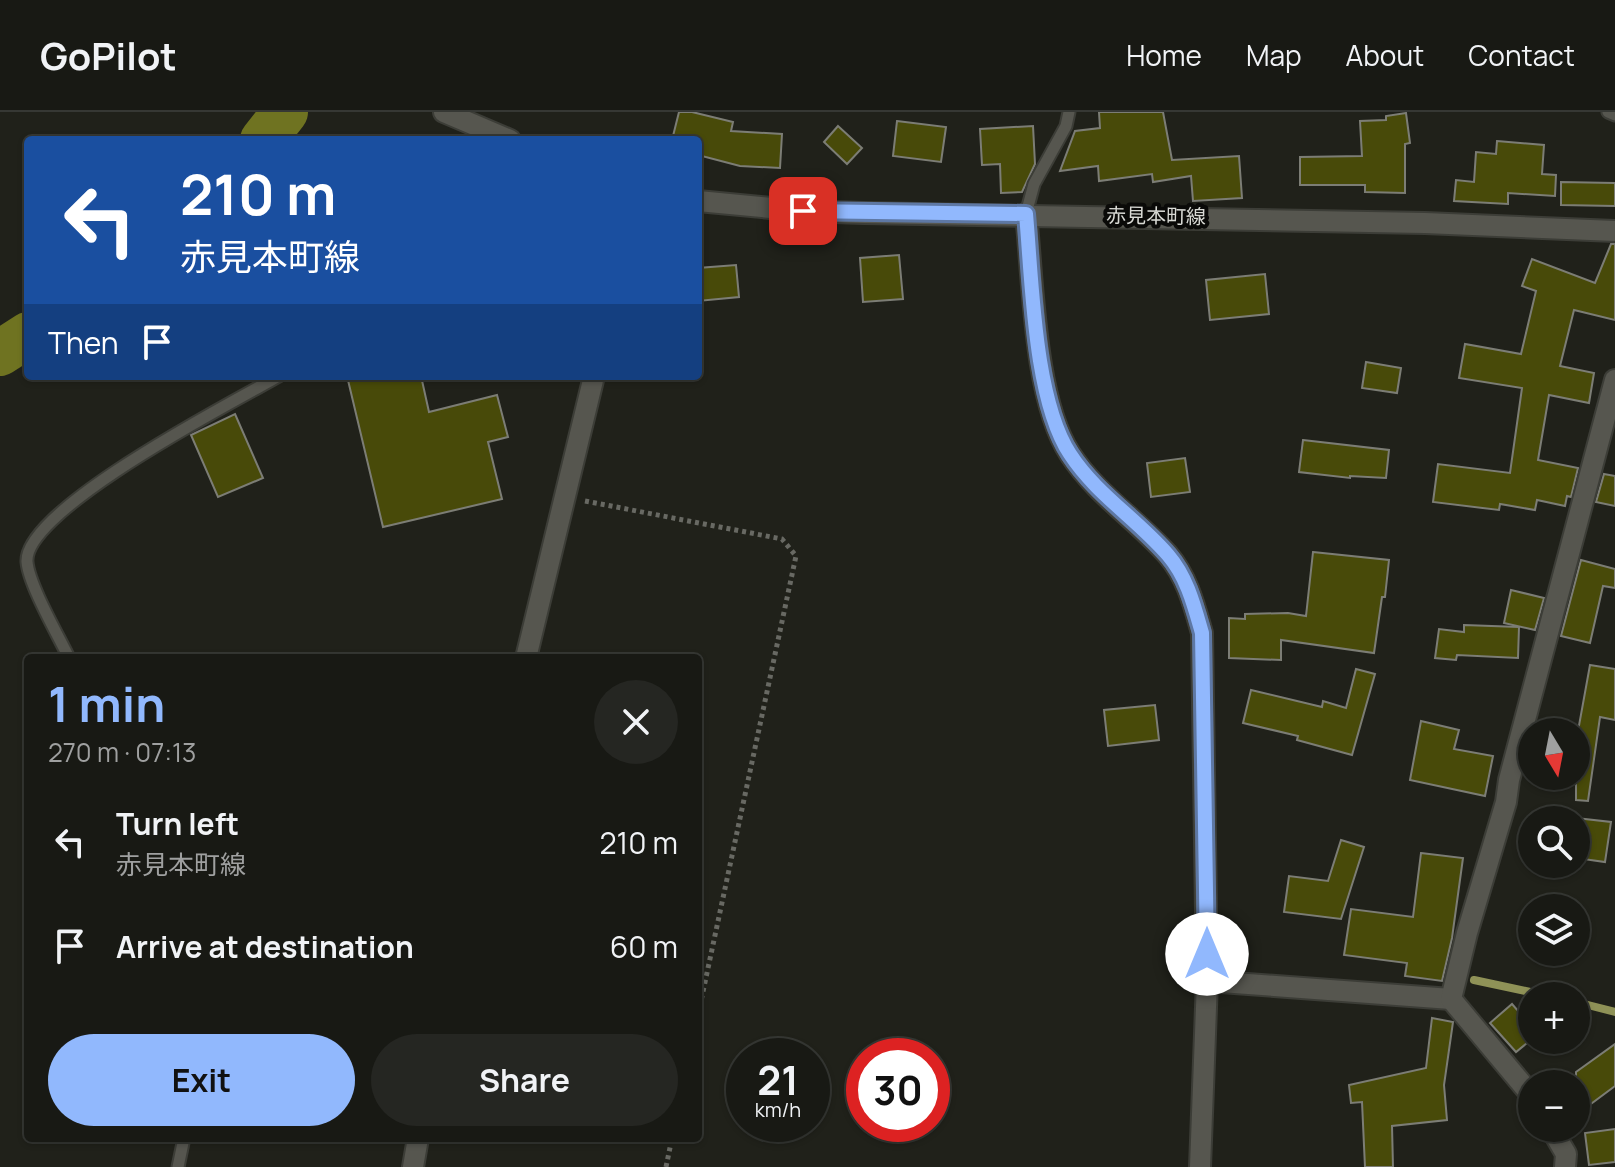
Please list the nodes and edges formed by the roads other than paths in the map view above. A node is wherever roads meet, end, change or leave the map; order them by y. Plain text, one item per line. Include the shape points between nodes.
1 (1069, 112) edge
2 (1608, 112) edge
3 (448, 113) edge
4 (1615, 115) edge
5 (501, 136) edge
6 (702, 201) edge
7 (1026, 214) junction
8 (1615, 231) edge
9 (272, 380) edge
10 (593, 380) edge
11 (1615, 380) edge
12 (67, 654) edge
13 (527, 654) edge
14 (1207, 981) junction
15 (1451, 999) junction
16 (1518, 1079) edge
17 (183, 1142) edge
18 (417, 1142) edge
19 (1558, 1142) edge
20 (1568, 1163) edge
21 (178, 1167) edge
22 (413, 1167) edge
23 (1200, 1167) edge

1 - 7 lane via 1034,184
2 - 4 lane
3 - 5 street
6 - 7 street, 赤見本町線 via 803,211
7 - 8 street, 赤見本町線
7 - 14 street via 1049,407 1069,452 1101,492 1169,556 1191,594 1202,633
9 - 12 lane via 90,488 35,536 26,560
10 - 13 street
11 - 15 street
14 - 15 street
14 - 23 street
15 - 16 street
17 - 21 lane
18 - 22 street
19 - 20 street

